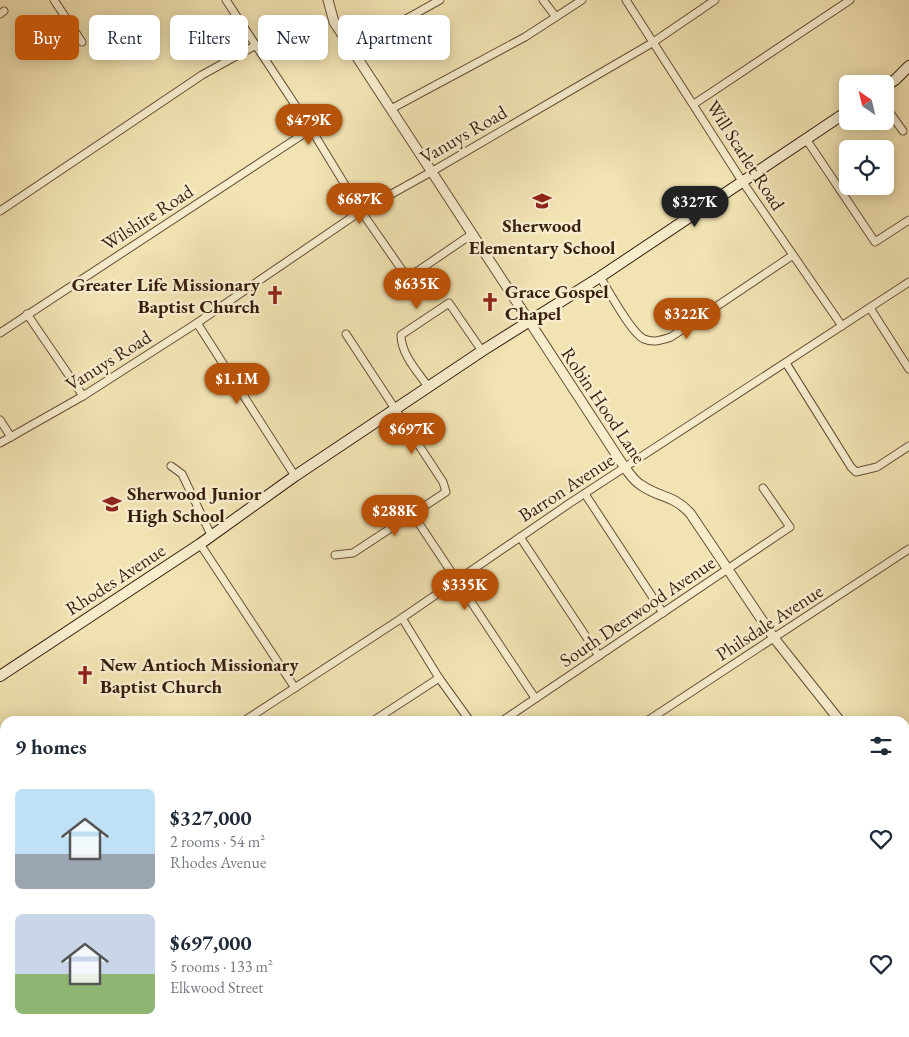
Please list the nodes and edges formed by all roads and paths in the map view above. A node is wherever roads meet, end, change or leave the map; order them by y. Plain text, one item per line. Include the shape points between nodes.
1 (54, 0) edge
2 (226, 0) edge
3 (328, 0) edge
4 (440, 0) edge
5 (543, 0) edge
6 (582, 0) edge
7 (626, 0) edge
8 (715, 0) edge
9 (850, 0) edge
10 (413, 15) edge
11 (556, 17) junction
12 (338, 28) edge
13 (82, 42) dead end
14 (652, 43) junction
15 (256, 45) junction
16 (359, 60) edge
17 (909, 66) edge
18 (894, 81) edge
19 (694, 104) junction
20 (391, 109) junction
21 (839, 117) edge
22 (894, 118) edge
23 (311, 129) junction
24 (903, 131) dead end
25 (806, 139) junction
26 (431, 172) junction
27 (742, 181) junction
28 (0, 211) edge
29 (361, 211) junction
30 (909, 220) edge
31 (472, 234) junction
32 (793, 255) junction
33 (600, 277) junction
34 (909, 282) edge
35 (870, 308) junction
36 (28, 314) junction
37 (528, 321) junction
38 (197, 323) junction
39 (842, 326) junction
40 (0, 333) edge
41 (346, 334) dead end
42 (482, 351) junction
43 (786, 364) junction
44 (909, 369) edge
45 (429, 388) junction
46 (83, 396) junction
47 (396, 410) junction
48 (0, 420) edge
49 (11, 436) junction
50 (0, 443) edge
51 (909, 446) edge
52 (171, 466) dead end
53 (625, 468) junction
54 (295, 476) junction
55 (763, 488) dead end
56 (585, 494) junction
57 (412, 513) junction
58 (211, 535) junction
59 (520, 537) junction
60 (200, 544) junction
61 (909, 549) edge
62 (335, 555) dead end
63 (727, 570) junction
64 (457, 579) junction
65 (664, 613) junction
66 (402, 618) junction
67 (774, 638) junction
68 (599, 656) junction
69 (0, 676) edge
70 (439, 678) junction
71 (295, 688) junction
72 (535, 698) junction
73 (252, 716) edge
74 (381, 716) edge
75 (466, 716) edge
76 (509, 716) edge
77 (655, 716) edge
78 (836, 716) edge

1 - 13 street
2 - 15 street
3 - 12 street, Robin Hood Lane
4 - 10 street
5 - 11 street
6 - 11 street
7 - 14 street, Will Scarlet Road
8 - 14 street, Vanuys Road
9 - 19 street
11 - 20 street
14 - 19 street, Will Scarlet Road
14 - 26 street, Vanuys Road
15 - 23 street
15 - 28 street via 202,75
16 - 20 street, Robin Hood Lane
17 - 18 main road
19 - 27 street, Will Scarlet Road
20 - 26 street, Robin Hood Lane
21 - 25 main road, Rhodes Avenue
22 - 24 street
23 - 29 street
23 - 36 street, Wilshire Road
25 - 27 main road, Rhodes Avenue
25 - 30 street via 875,242
26 - 29 street, Vanuys Road
26 - 31 street, Robin Hood Lane
27 - 32 street, Will Scarlet Road
27 - 33 main road, Rhodes Avenue
29 - 31 street via 409,277
29 - 38 street, Vanuys Road
31 - 37 street, Robin Hood Lane
32 - 33 street via 671,337 658,342 643,339 631,327
32 - 39 street, Will Scarlet Road
33 - 37 main road, Rhodes Avenue
34 - 35 street, Barron Avenue
35 - 39 street, Barron Avenue
35 - 44 street
36 - 40 street, Wilshire Road
36 - 46 street
37 - 42 main road, Rhodes Avenue
37 - 53 street, Robin Hood Lane
38 - 46 street, Vanuys Road
38 - 54 street
39 - 43 street, Barron Avenue
41 - 47 street
42 - 45 main road, Rhodes Avenue
42 - 45 street via 449,303 402,334 408,358
43 - 51 street via 856,472 877,467
43 - 53 street, Barron Avenue
45 - 47 main road, Rhodes Avenue
46 - 49 street, Vanuys Road
47 - 54 main road, Rhodes Avenue
47 - 57 street via 443,482 446,492
48 - 49 street
49 - 50 street, Vanuys Road
52 - 58 street via 182,474
53 - 56 street, Barron Avenue
53 - 63 street, Robin Hood Lane via 643,486 680,502
54 - 58 main road, Rhodes Avenue
55 - 63 street, South Deerwood Avenue via 790,528
56 - 59 street, Barron Avenue
56 - 65 street
57 - 62 street via 353,552
57 - 64 street
58 - 60 main road, Rhodes Avenue
59 - 64 street, Barron Avenue
59 - 68 street
60 - 69 main road, Rhodes Avenue
60 - 71 street
61 - 67 street, Philsdale Avenue
63 - 65 street, South Deerwood Avenue
63 - 67 street, Robin Hood Lane
64 - 66 street, Barron Avenue
64 - 72 street
65 - 68 street, South Deerwood Avenue
66 - 70 street
66 - 71 street, Barron Avenue
67 - 77 street, Philsdale Avenue
67 - 78 street, Robin Hood Lane
68 - 72 street, South Deerwood Avenue
70 - 74 street
70 - 75 street
71 - 73 street, Barron Avenue
72 - 76 street, South Deerwood Avenue

